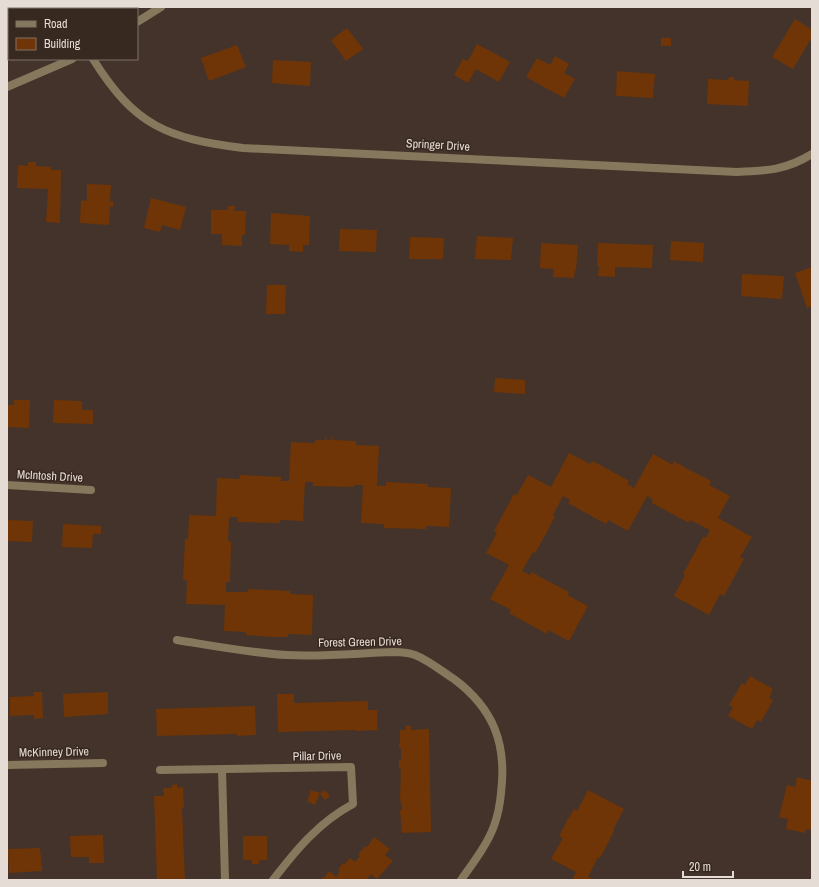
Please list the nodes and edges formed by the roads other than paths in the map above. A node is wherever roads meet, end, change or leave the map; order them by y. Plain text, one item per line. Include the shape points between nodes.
1 (161, 7) edge
2 (138, 21) edge
3 (70, 60) edge
4 (94, 60) edge
5 (7, 87) edge
6 (812, 154) edge
7 (7, 485) edge
8 (91, 490) dead end
9 (177, 640) dead end
10 (102, 763) dead end
11 (7, 765) edge
12 (222, 769) junction
13 (160, 770) dead end
14 (225, 880) edge
15 (273, 880) edge
16 (461, 880) edge

1 - 2 street
3 - 5 street
4 - 6 street, Springer Drive via 127,105 149,122 184,137 243,148 737,172 766,171 783,167
7 - 8 street, McIntosh Drive
9 - 16 street, Forest Green Drive via 258,653 288,655 406,653 416,655 468,690 482,706 495,730 501,750 502,781 498,811 491,833
10 - 11 street, McKinney Drive
12 - 13 street, Pillar Drive
12 - 14 street
12 - 15 street, Pillar Drive via 351,767 353,804 306,839

